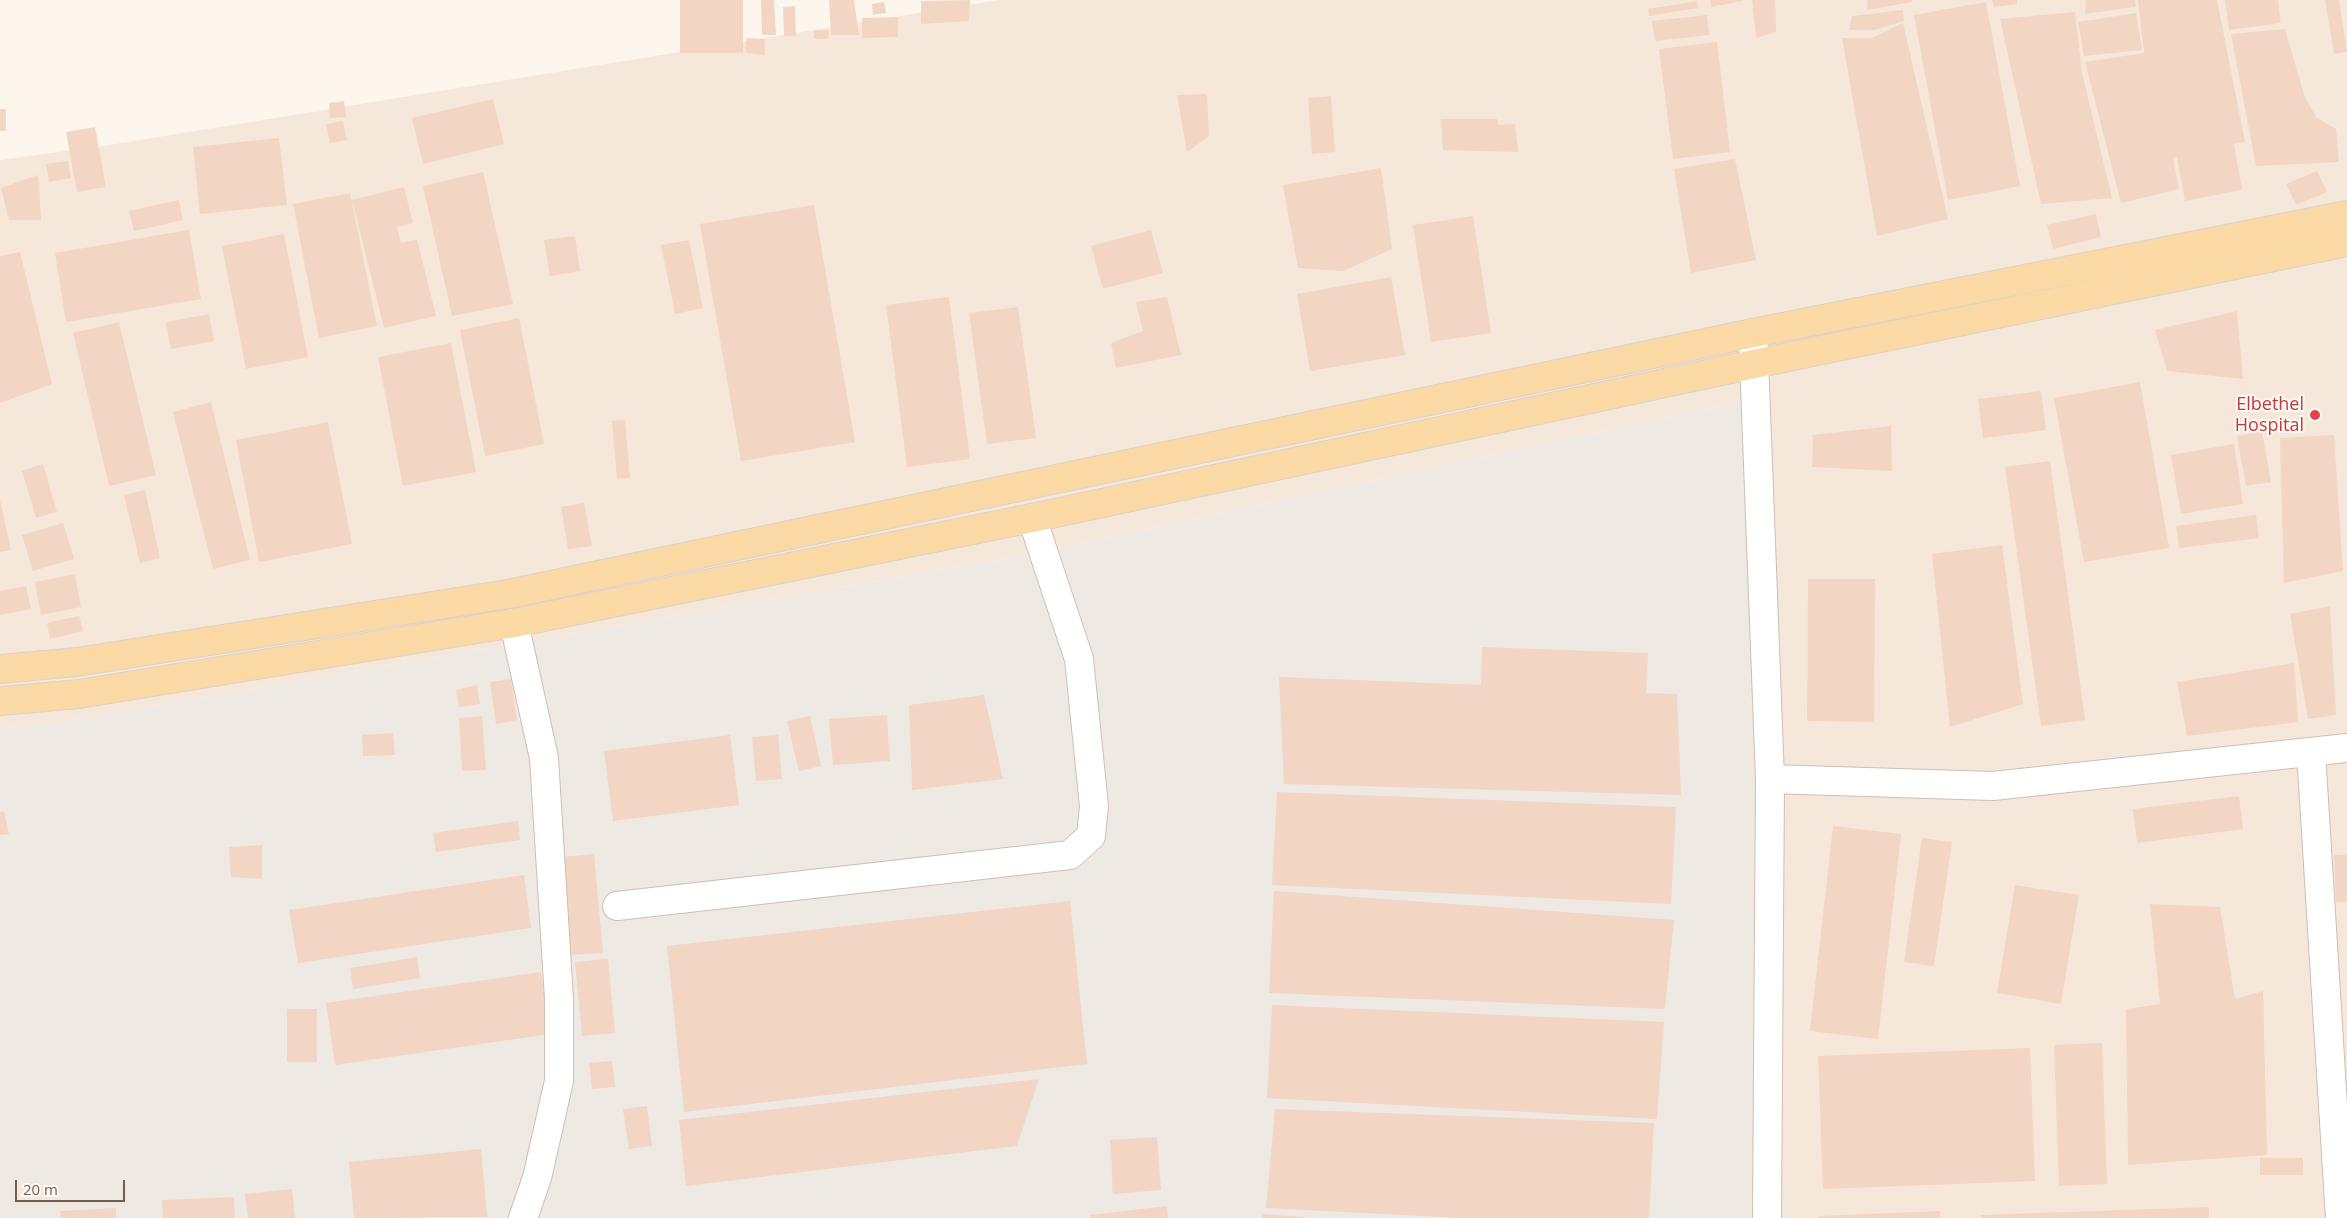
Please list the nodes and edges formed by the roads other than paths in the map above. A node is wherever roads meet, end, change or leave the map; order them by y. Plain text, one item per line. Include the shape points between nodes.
1 (2347, 215) edge
2 (2347, 242) edge
3 (1753, 333) junction
4 (1754, 364) junction
5 (1032, 518) junction
6 (514, 623) junction
7 (0, 669) edge
8 (0, 701) edge
9 (2347, 748) edge
10 (2311, 752) junction
11 (1770, 779) junction
12 (617, 906) dead end
13 (523, 1218) edge
14 (1768, 1218) edge
15 (2340, 1218) edge

1 - 3 main road
2 - 4 main road
3 - 4 street
3 - 7 main road via 508,594 77,662
4 - 5 main road
4 - 11 street
5 - 6 main road
5 - 12 street via 1079,659 1094,806 1091,836 1070,855
6 - 8 main road via 79,694
6 - 13 street via 544,758 559,999 559,1081 537,1178
9 - 10 street
10 - 11 street via 1992,786
10 - 15 street
11 - 14 street

